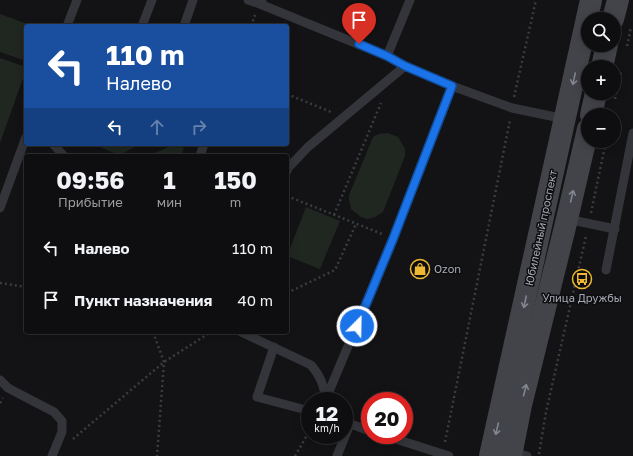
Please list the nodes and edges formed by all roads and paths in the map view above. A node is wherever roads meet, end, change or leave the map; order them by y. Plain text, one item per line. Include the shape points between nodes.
1 (77, 0) edge
2 (152, 0) edge
3 (194, 0) edge
4 (248, 0) edge
5 (410, 0) edge
6 (536, 0) edge
7 (591, 0) edge
8 (618, 0) edge
9 (261, 2) edge
10 (615, 12) edge
11 (69, 24) edge
12 (143, 24) edge
13 (185, 24) edge
14 (387, 56) junction
15 (405, 66) junction
16 (392, 77) junction
17 (452, 86) junction
18 (289, 95) edge
19 (512, 108) junction
20 (344, 117) junction
21 (565, 119) junction
22 (633, 133) edge
23 (24, 142) edge
24 (55, 146) edge
25 (584, 148) edge
26 (605, 148) edge
27 (62, 154) edge
28 (289, 167) edge
29 (289, 197) edge
30 (0, 208) edge
31 (334, 215) junction
32 (567, 218) junction
33 (589, 223) junction
34 (356, 224) junction
35 (615, 229) junction
36 (393, 239) junction
37 (606, 270) dead end
38 (0, 283) edge
39 (24, 287) edge
40 (289, 292) edge
41 (154, 334) edge
42 (208, 334) edge
43 (245, 334) edge
44 (274, 347) junction
45 (164, 362) junction
46 (0, 380) edge
47 (324, 392) edge
48 (329, 392) edge
49 (301, 410) edge
50 (70, 441) dead end
51 (302, 444) edge
52 (341, 444) edge
53 (411, 444) edge
54 (517, 454) edge
55 (446, 455) edge
56 (52, 456) edge
57 (157, 456) edge
58 (295, 456) edge
59 (337, 456) edge
60 (490, 456) edge
61 (539, 456) edge

1 - 11 lane
2 - 12 lane
3 - 13 lane
4 - 9 lane
5 - 14 lane
6 - 19 path
7 -> 21 main road, Юбилейный проспект
8 - 10 main road
9 - 14 lane
14 - 15 lane
15 - 16 lane
15 - 17 lane
16 - 20 lane
16 - 31 path
17 - 19 lane
17 - 36 lane
18 - 20 path
19 - 21 lane
19 - 55 path
20 - 28 lane
21 -> 60 main road, Юбилейный проспект
22 - 35 lane
23 - 30 lane
24 - 27 lane
32 -> 25 main road, Юбилейный проспект
26 - 33 path
29 - 31 path
31 - 34 path
32 - 33 lane
54 -> 32 main road, Юбилейный проспект via 521,405
33 - 35 lane
33 - 61 path via 546,412
34 - 36 path
34 - 40 path via 335,270
35 - 37 lane
36 - 48 lane
38 - 39 path
41 - 45 path
42 - 45 path
43 - 44 lane
44 - 47 lane via 311,365 319,374
44 - 49 lane via 256,397
45 - 50 path
45 - 57 path
46 - 56 lane via 8,388 54,412 62,421 62,432
51 - 58 path
52 - 59 lane
53 - 55 lane

